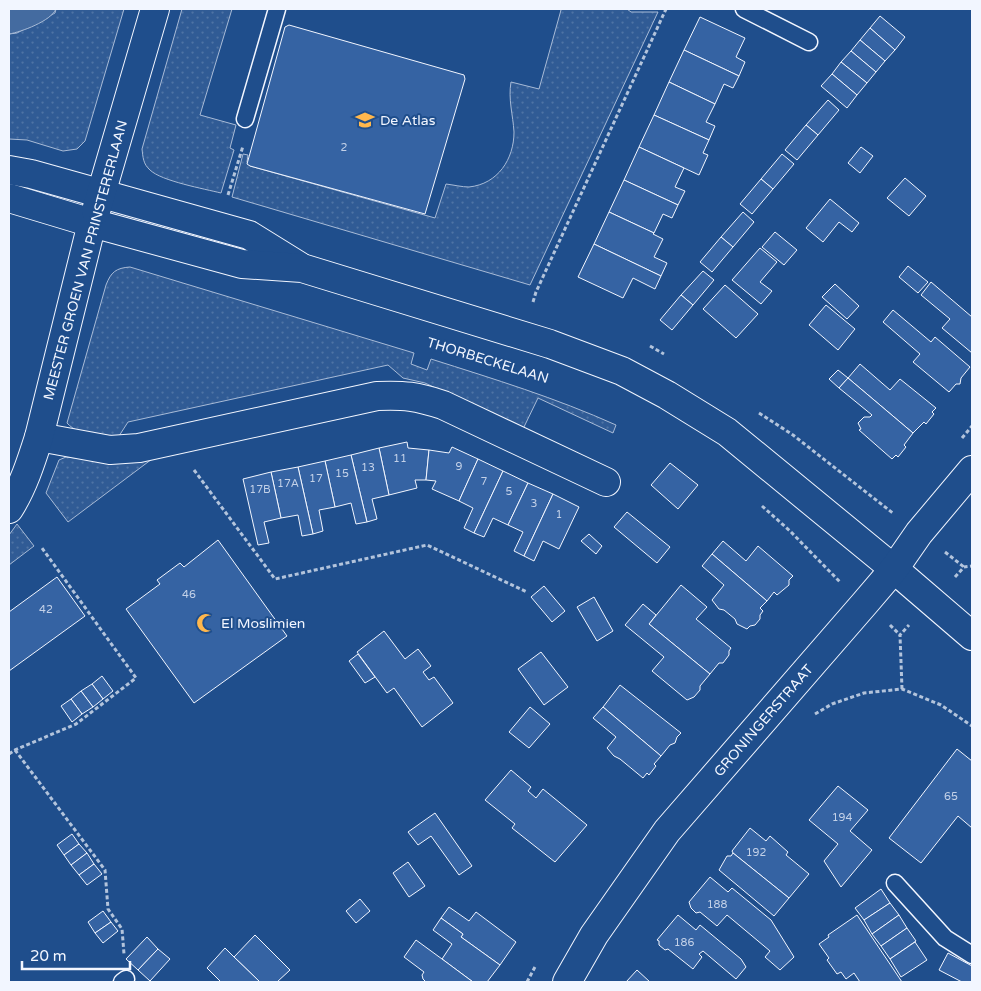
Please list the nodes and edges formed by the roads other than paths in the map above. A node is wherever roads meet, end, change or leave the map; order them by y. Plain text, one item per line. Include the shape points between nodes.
1 (154, 9) edge
2 (277, 9) edge
3 (744, 9) edge
4 (808, 42) dead end
5 (246, 119) road end
6 (9, 170) edge
7 (100, 195) junction
8 (9, 198) edge
9 (92, 224) junction
10 (302, 268) junction
11 (39, 437) junction
12 (972, 470) edge
13 (606, 482) dead end
14 (9, 509) edge
15 (894, 568) junction
16 (972, 636) edge
17 (895, 883) dead end
18 (972, 955) edge
19 (567, 982) edge

1 - 7 street, MEESTER GROEN VAN PRINSTERERLAAN
2 - 5 lane
3 - 4 lane
6 - 7 street
7 - 9 street, MEESTER GROEN VAN PRINSTERERLAAN
7 - 10 street via 249,235
8 - 9 street
9 - 10 street via 242,264
9 - 11 street, MEESTER GROEN VAN PRINSTERERLAAN
10 - 15 street via 550,344 622,371 727,432
11 - 13 street via 110,450 139,448 377,396 417,396 443,405
11 - 14 street, MEESTER GROEN VAN PRINSTERERLAAN via 29,469
12 - 15 street, GRONINGERSTRAAT
15 - 16 street
15 - 19 street, GRONINGERSTRAAT via 667,831 594,935
17 - 18 lane via 945,938

